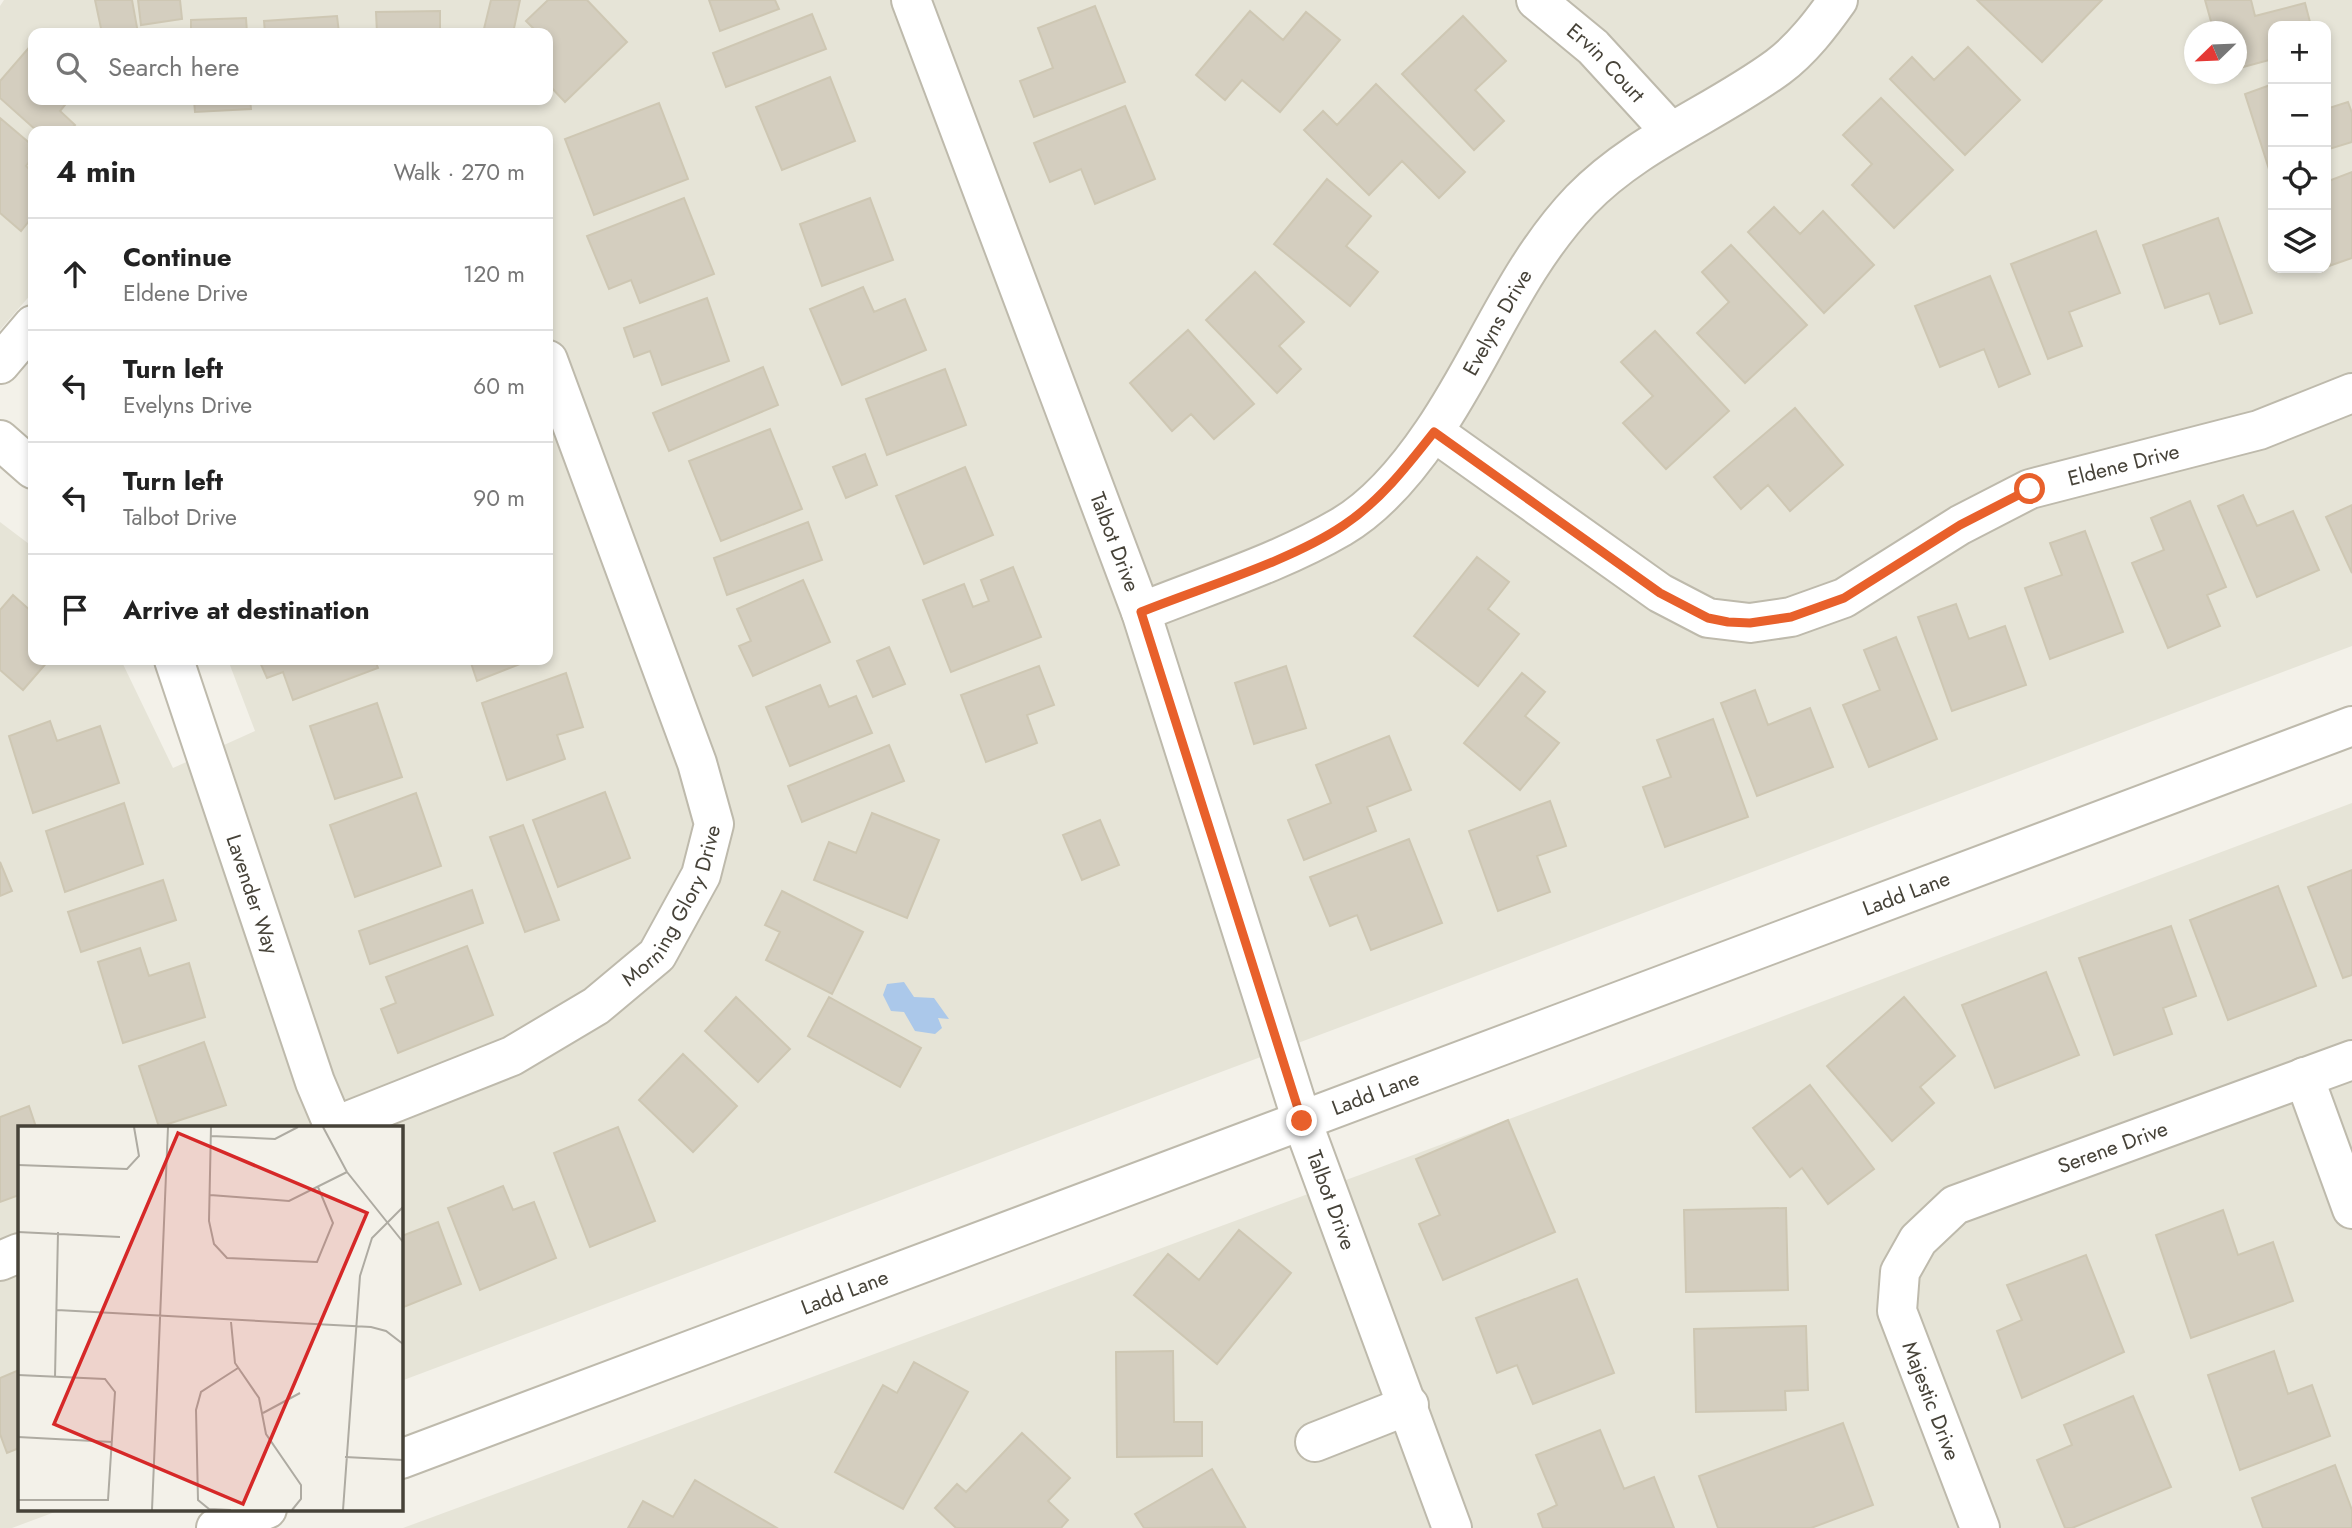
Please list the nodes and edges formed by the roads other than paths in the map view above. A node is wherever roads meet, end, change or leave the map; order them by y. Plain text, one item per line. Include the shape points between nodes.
1 (911, 0) edge
2 (1536, 0) edge
3 (1838, 0) edge
4 (1671, 132) junction
5 (28, 331) edge
6 (0, 364) edge
7 (553, 374) edge
8 (2352, 393) edge
9 (1434, 432) junction
10 (0, 440) edge
11 (28, 465) edge
12 (1141, 612) junction
13 (176, 665) edge
14 (2352, 726) edge
15 (2352, 1060) edge
16 (2304, 1077) junction
17 (1302, 1121) junction
18 (334, 1126) edge
19 (337, 1126) edge
20 (2352, 1209) edge
21 (18, 1253) edge
22 (0, 1261) edge
23 (1900, 1272) joint
24 (1409, 1405) junction
25 (1315, 1442) dead end
26 (402, 1459) edge
27 (264, 1510) edge
28 (216, 1528) edge
29 (1452, 1528) edge
30 (1979, 1528) edge

1 - 12 street, Talbot Drive
2 - 4 street, Ervin Court via 1593,47
3 - 4 street, Evelyns Drive via 1801,47 1778,67
4 - 9 street, Evelyns Drive via 1628,159 1582,199 1546,240
5 - 6 street
7 - 19 street, Morning Glory Drive via 700,775 714,824 701,875 657,955 596,1006 512,1056
8 - 9 street, Eldene Drive via 2259,430 2030,489 1960,525 1844,598 1791,617 1750,623 1708,618 1660,593
9 - 12 street, Evelyns Drive via 1408,465 1343,526
10 - 11 street
12 - 17 street, Talbot Drive
13 - 18 street, Lavender Way
14 - 17 street, Ladd Lane
15 - 16 street, Serene Drive
16 - 20 street
16 - 23 street, Serene Drive via 1955,1205 1917,1240
17 - 24 street, Talbot Drive
17 - 26 street, Ladd Lane
21 - 22 street
23 - 30 street, Majestic Drive via 1897,1311
24 - 25 street
24 - 29 street, Talbot Drive
27 - 28 street

